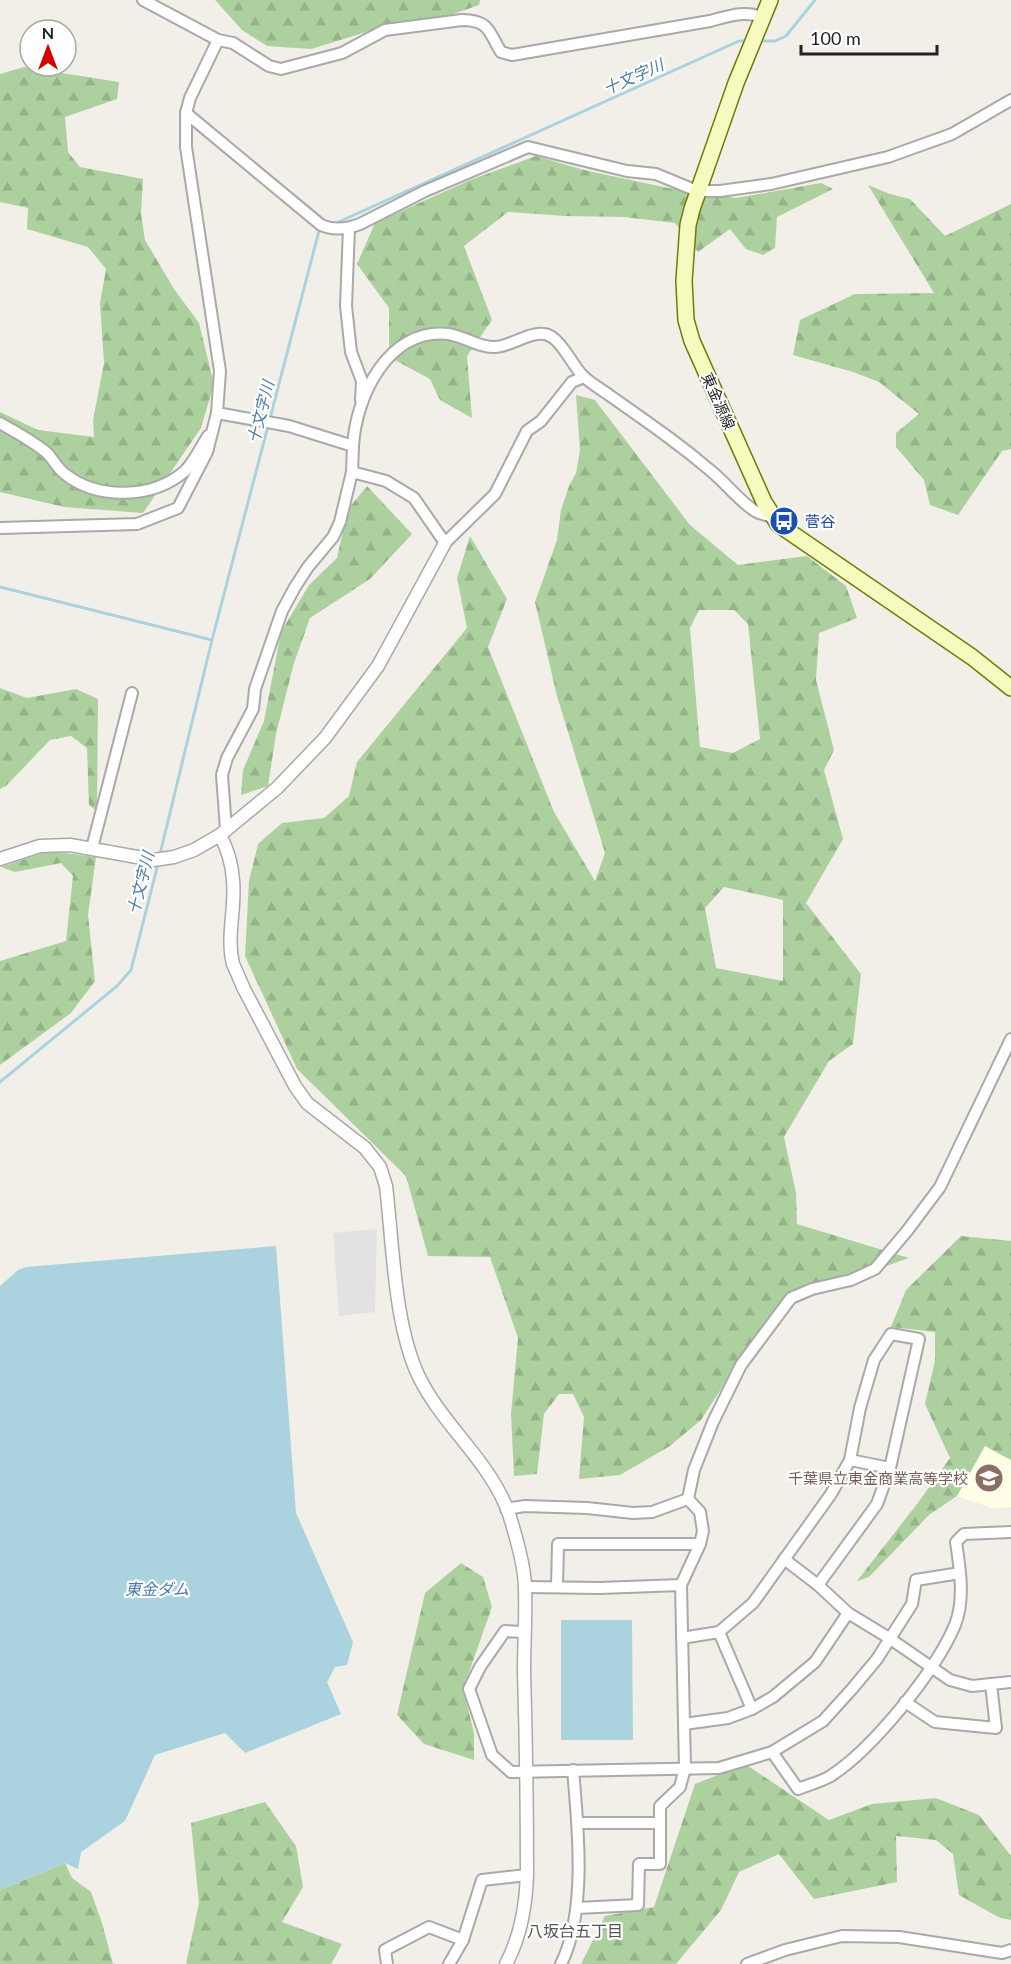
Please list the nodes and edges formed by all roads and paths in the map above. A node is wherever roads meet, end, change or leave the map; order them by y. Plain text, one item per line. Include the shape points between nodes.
1 (143, 0) edge
2 (770, 0) edge
3 (764, 18) junction
4 (218, 39) junction
5 (1011, 100) edge
6 (186, 113) junction
7 (697, 191) junction
8 (349, 228) junction
9 (584, 377) junction
10 (360, 410) junction
11 (217, 413) junction
12 (0, 423) edge
13 (211, 431) junction
14 (353, 446) junction
15 (352, 472) junction
16 (772, 517) junction
17 (0, 528) edge
18 (445, 543) junction
19 (1011, 688) edge
20 (132, 693) dead end
21 (223, 832) junction
22 (93, 848) junction
23 (0, 859) edge
24 (1011, 1039) edge
25 (850, 1460) junction
26 (891, 1468) junction
27 (688, 1498) junction
28 (506, 1509) junction
29 (1011, 1532) edge
30 (700, 1544) junction
31 (784, 1559) junction
32 (960, 1573) junction
33 (681, 1585) junction
34 (818, 1585) junction
35 (557, 1586) junction
36 (525, 1587) junction
37 (848, 1613) junction
38 (524, 1632) junction
39 (719, 1632) junction
40 (682, 1638) junction
41 (889, 1638) junction
42 (931, 1667) junction
43 (1011, 1682) edge
44 (991, 1684) junction
45 (905, 1702) junction
46 (752, 1709) junction
47 (684, 1724) junction
48 (772, 1752) junction
49 (685, 1768) junction
50 (573, 1770) junction
51 (526, 1771) junction
52 (578, 1823) junction
53 (659, 1823) junction
54 (527, 1875) junction
55 (577, 1908) junction
56 (463, 1940) junction
57 (1005, 1956) edge
58 (387, 1964) edge
59 (449, 1964) edge
60 (506, 1964) edge
61 (561, 1964) edge
62 (747, 1964) edge

1 - 4 street
2 - 3 main road, 東金源線
3 - 4 street via 753,13 737,14 512,55 501,52 486,25 462,20 385,30 342,53 281,69
3 - 7 main road, 東金源線
4 - 6 street
5 - 7 street via 952,134 888,158 771,184
6 - 8 street via 321,225
6 - 11 street via 186,147 220,371
7 - 8 street via 656,174 627,171 528,147
7 - 16 main road, 東金源線 via 688,225 686,320
8 - 10 street via 346,306 351,352 362,381
9 - 10 street via 550,336 536,335 494,348 434,333 418,336 385,361
9 - 16 street via 669,438 755,511
9 - 18 street via 572,382 541,421 527,431 495,494
10 - 14 street
11 - 13 street
11 - 14 street via 289,426
12 - 13 street via 47,453 63,473 115,494 136,493 172,481 187,469
13 - 17 street via 207,452 178,508 137,524
14 - 15 street
15 - 18 street via 386,481 414,498
15 - 21 street via 340,522 282,611 255,689 253,709 227,758 222,775
16 - 19 main road, 東金源線 via 785,530 972,657
18 - 21 street via 378,666 326,738 277,788
20 - 22 street
21 - 22 street via 194,850 154,860
21 - 28 street via 234,881 230,950 233,964 295,1086 307,1102 365,1148 380,1167 410,1354 431,1398 481,1465
22 - 23 street via 70,844 40,846
24 - 27 street via 940,1187 907,1231 875,1269 791,1298 741,1365 705,1441
25 - 26 street
25 - 26 street via 874,1360 891,1334 919,1339
25 - 31 street via 831,1494
26 - 34 street via 877,1504
27 - 28 street via 652,1512 525,1506
27 - 30 street via 700,1512
28 - 36 street
29 - 32 street via 964,1534 956,1542
30 - 33 street
30 - 35 street via 558,1544
31 - 34 street
31 - 39 street via 753,1603
32 - 41 street via 916,1580 912,1604
32 - 42 street via 955,1624
33 - 35 street
33 - 40 street
34 - 37 street
35 - 36 street
36 - 38 street
37 - 41 street
37 - 46 street via 815,1662
38 - 51 street
38 - 51 street via 505,1631 469,1689 492,1755 511,1772
39 - 40 street
39 - 46 street
40 - 47 street
41 - 42 street
41 - 48 street via 878,1659 823,1721
42 - 44 street via 950,1680 972,1686
42 - 45 street
43 - 44 street
44 - 45 street via 996,1728 935,1722
45 - 48 street via 870,1742 828,1777 798,1789
46 - 47 street via 728,1718
47 - 49 street
48 - 49 street via 719,1768
49 - 50 street
49 - 53 street via 680,1787 660,1806
50 - 51 street
50 - 52 street
51 - 54 street
52 - 53 street
52 - 55 street
53 - 55 street via 660,1864 639,1864 639,1905
54 - 56 street via 482,1880
54 - 60 street via 526,1902
55 - 61 street via 567,1954
56 - 58 street via 429,1927 385,1950
56 - 59 street
57 - 62 street via 899,1937 842,1936

